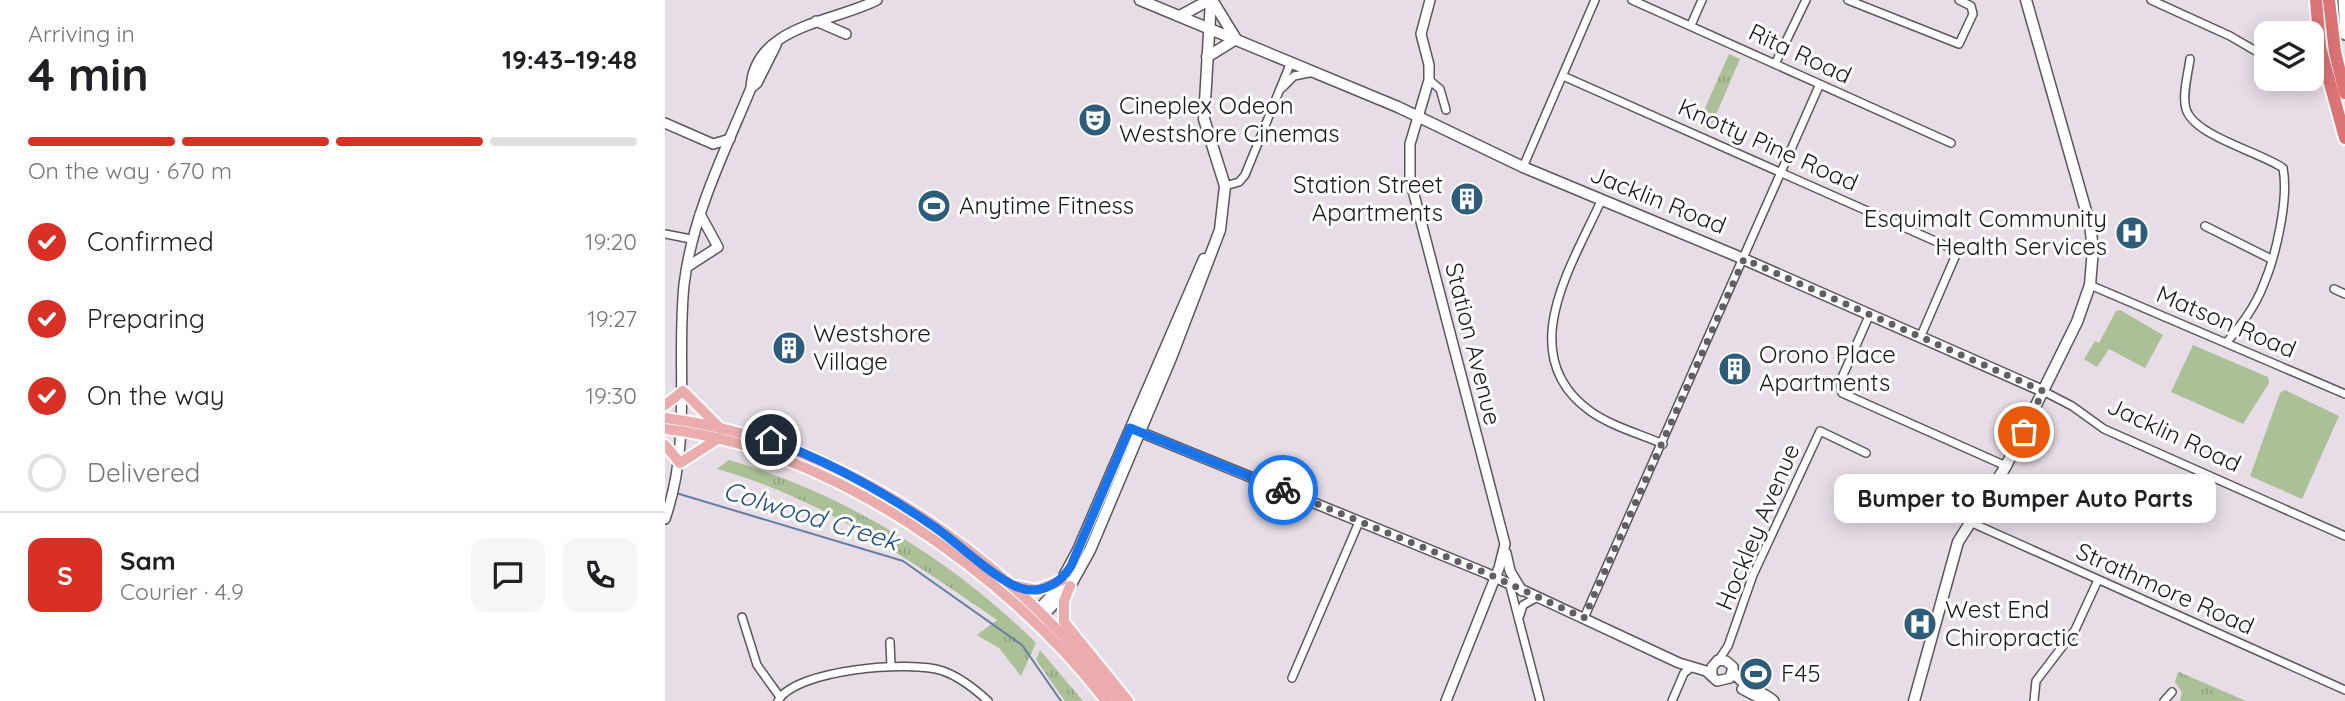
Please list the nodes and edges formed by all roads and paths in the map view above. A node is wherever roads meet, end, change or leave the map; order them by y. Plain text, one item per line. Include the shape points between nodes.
1 (877, 0) edge
2 (1140, 0) edge
3 (1211, 0) edge
4 (1430, 0) edge
5 (1595, 0) edge
6 (1632, 0) edge
7 (1702, 0) edge
8 (1806, 0) edge
9 (1848, 0) edge
10 (1959, 0) edge
11 (2026, 0) edge
12 (2151, 0) edge
13 (2316, 0) edge
14 (2329, 0) edge
15 (2343, 0) edge
16 (1180, 16) junction
17 (816, 21) junction
18 (1691, 25) junction
19 (1209, 28) junction
20 (846, 34) dead end
21 (2345, 35) edge
22 (1236, 39) junction
23 (2254, 50) edge
24 (1207, 57) junction
25 (2190, 59) dead end
26 (1291, 62) junction
27 (1775, 64) junction
28 (1314, 72) junction
29 (1563, 76) junction
30 (1429, 80) junction
31 (1819, 86) junction
32 (1281, 88) junction
33 (2345, 93) edge
34 (1446, 110) dead end
35 (1418, 118) junction
36 (665, 123) edge
37 (2345, 138) edge
38 (730, 139) junction
39 (1951, 143) dead end
40 (713, 144) junction
41 (721, 161) junction
42 (1523, 167) junction
43 (1783, 172) junction
44 (1225, 186) junction
45 (1601, 201) junction
46 (700, 214) junction
47 (2205, 226) dead end
48 (665, 234) edge
49 (691, 239) junction
50 (1744, 259) junction
51 (2271, 259) junction
52 (687, 267) junction
53 (2091, 285) junction
54 (2334, 289) dead end
55 (2345, 294) edge
56 (1869, 316) junction
57 (1920, 338) junction
58 (2227, 342) junction
59 (683, 391) junction
60 (2043, 391) junction
61 (2345, 394) edge
62 (665, 405) edge
63 (665, 418) edge
64 (683, 426) junction
65 (718, 426) junction
66 (665, 429) edge
67 (1135, 430) junction
68 (719, 438) junction
69 (1663, 444) junction
70 (665, 445) edge
71 (1866, 453) dead end
72 (680, 463) junction
73 (2006, 466) junction
74 (665, 519) edge
75 (1359, 522) junction
76 (1970, 522) junction
77 (2345, 536) edge
78 (1505, 551) junction
79 (1495, 578) junction
80 (2098, 580) junction
81 (1066, 583) junction
82 (1013, 586) junction
83 (1510, 586) junction
84 (1523, 592) junction
85 (1536, 597) junction
86 (1042, 611) junction
87 (1520, 616) junction
88 (742, 617) dead end
89 (1584, 618) junction
90 (1033, 620) junction
91 (890, 642) dead end
92 (1728, 646) junction
93 (1678, 661) junction
94 (1716, 662) junction
95 (891, 666) junction
96 (1692, 667) junction
97 (1732, 667) junction
98 (1684, 673) junction
99 (1712, 675) junction
100 (1292, 678) dead end
101 (1723, 682) junction
102 (2345, 690) edge
103 (2172, 692) dead end
104 (779, 699) edge
105 (988, 701) edge
106 (1106, 701) edge
107 (1118, 701) edge
108 (1128, 701) edge
109 (1446, 701) edge
110 (1540, 701) edge
111 (1672, 701) edge
112 (1769, 701) edge
113 (1914, 701) edge
114 (2034, 701) edge
115 (2164, 701) edge

1 - 17 street
2 - 16 main road, Jacklin Road
3 - 16 main road
3 - 19 main road
3 - 22 main road
4 - 30 street via 1421,34 1430,65
5 - 29 street
6 - 18 street, Rita Road
7 - 18 street
8 - 27 street
9 - 10 street via 1959,44 1973,14 1971,6
11 - 53 main road via 2090,225
12 - 23 street
13 - 37 highway via 2320,47
14 - 33 highway
15 - 21 street
16 - 19 main road, Jacklin Road
17 - 20 street
17 - 38 street via 796,28 770,47 758,65
18 - 27 street, Rita Road
19 - 22 main road, Jacklin Road
19 - 24 main road
22 - 24 main road
22 - 26 main road, Jacklin Road
24 - 44 main road via 1204,119
25 - 51 street via 2185,106 2191,120 2283,168 2287,187
26 - 28 main road, Jacklin Road
26 - 32 street
27 - 31 street, Rita Road
28 - 32 street via 1294,76
28 - 35 main road, Jacklin Road
29 - 42 street
29 - 43 street, Knotty Pine Road
30 - 34 street via 1440,89
30 - 35 street, Station Avenue
31 - 39 street, Rita Road
31 - 43 street
32 - 44 street via 1245,175
35 - 42 main road, Jacklin Road
35 - 78 street, Station Avenue via 1410,144 1411,188 1488,486 1500,514
36 - 40 street
38 - 40 street
38 - 41 street
40 - 41 street
41 - 46 street
42 - 45 main road, Jacklin Road
43 - 50 street
43 - 57 street, Knotty Pine Road via 1955,253
44 - 67 main road via 1224,214 1211,251
45 - 50 main road, Jacklin Road
45 - 69 street via 1553,310 1549,332 1552,359 1560,381 1576,400 1593,413
46 - 49 street
46 - 52 street via 718,247
47 - 51 street
48 - 49 street
49 - 52 street
50 - 56 main road, Jacklin Road
50 - 69 street
51 - 58 street via 2264,286
52 - 59 street
53 - 58 street, Matson Road
53 - 60 main road
54 - 55 street
56 - 57 main road, Jacklin Road
56 - 73 street via 1840,382 1842,393
57 - 60 main road, Jacklin Road
58 - 61 street, Matson Road
59 - 62 main road
59 - 64 street
59 - 65 main road
60 - 73 main road
60 - 77 street, Jacklin Road via 2104,429
63 - 64 main road
64 - 65 main road
64 - 66 main road
64 - 68 main road
64 - 72 street
65 - 82 main road via 812,455 867,484 935,527
67 - 75 street
67 - 81 main road via 1090,550
68 - 72 main road
68 - 90 main road via 815,471 880,505 971,568
69 - 89 street
70 - 72 main road
71 - 92 street, Hockley Avenue via 1820,431 1753,575
72 - 74 street
73 - 76 main road
75 - 79 street
75 - 100 street
76 - 80 street, Strathmore Road
76 - 113 main road via 1951,562
78 - 79 street, Station Avenue
78 - 84 street
79 - 83 street
79 - 109 street, Station Avenue
80 - 102 street, Strathmore Road
80 - 114 street via 2075,630 2036,681
81 - 82 main road via 1039,590
81 - 86 main road
81 - 108 main road via 1064,622
82 - 86 main road
83 - 84 street
83 - 87 street
84 - 85 street
85 - 87 street via 1523,605
85 - 89 street
86 - 90 main road
86 - 107 main road
87 - 110 street
88 - 104 street via 757,665
89 - 93 street
90 - 106 main road
91 - 95 street
92 - 94 street, Hockley Avenue
92 - 97 street, Hockley Avenue
93 - 94 street
93 - 96 street
93 - 98 street
94 - 97 street
94 - 99 street
95 - 104 street via 867,667 808,682
95 - 105 street via 941,670
96 - 98 street
96 - 99 street
97 - 101 street via 1730,678
97 - 112 street via 1745,685 1768,694
98 - 111 street
99 - 101 street
101 - 112 street
103 - 115 street

